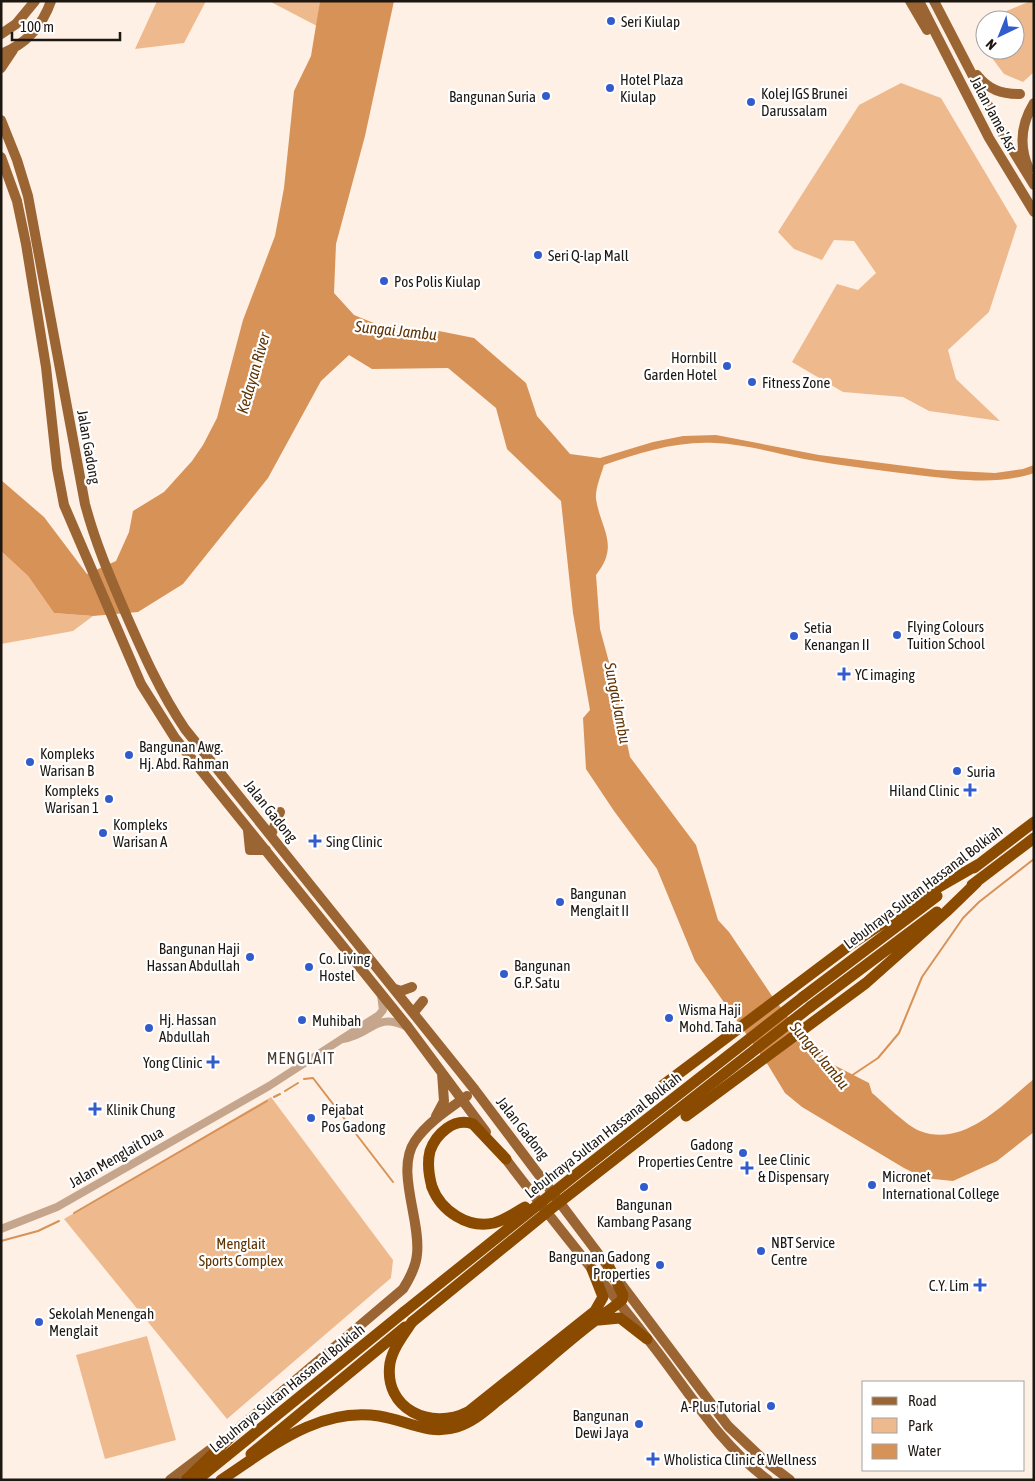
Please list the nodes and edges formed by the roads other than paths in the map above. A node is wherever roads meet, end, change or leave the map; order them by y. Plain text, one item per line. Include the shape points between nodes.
1 (35, 1) edge
2 (51, 1) edge
3 (910, 1) edge
4 (919, 1) edge
5 (934, 1) edge
6 (1, 34) edge
7 (14, 49) junction
8 (1, 54) edge
9 (965, 61) junction
10 (950, 62) junction
11 (1, 68) edge
12 (1020, 94) dead end
13 (1034, 103) edge
14 (1, 120) edge
15 (1, 157) edge
16 (1034, 176) edge
17 (1034, 185) edge
18 (1034, 212) edge
19 (60, 364) junction
20 (46, 367) junction
21 (259, 820) junction
22 (1034, 822) edge
23 (271, 835) junction
24 (1034, 838) edge
25 (979, 864) junction
26 (977, 882) junction
27 (412, 987) dead end
28 (395, 989) junction
29 (381, 994) junction
30 (423, 1001) dead end
31 (807, 1002) junction
32 (414, 1012) junction
33 (408, 1027) junction
34 (343, 1039) junction
35 (442, 1071) junction
36 (662, 1086) dead end
37 (475, 1090) junction
38 (462, 1099) junction
39 (686, 1116) dead end
40 (433, 1121) junction
41 (506, 1159) junction
42 (560, 1187) junction
43 (1, 1229) edge
44 (608, 1265) junction
45 (592, 1269) junction
46 (619, 1303) junction
47 (408, 1317) junction
48 (592, 1322) junction
49 (648, 1339) junction
50 (244, 1424) junction
51 (170, 1480) edge
52 (186, 1480) edge
53 (197, 1480) edge
54 (221, 1480) edge
55 (768, 1480) edge
56 (790, 1480) edge

1 - 6 main road via 16,24
2 - 7 main road via 40,24
3 - 10 main road via 938,51
4 - 10 main road, Jalan Jame 'Asr
5 - 9 main road, Jalan Jame 'Asr
5 - 10 main road via 938,19 952,48
7 - 8 main road
7 - 11 main road
9 - 12 main road via 991,89
9 - 17 main road, Jalan Jame 'Asr
10 - 18 main road, Jalan Jame 'Asr via 996,151
13 - 16 main road via 1026,119 1022,139 1025,158
14 - 19 main road, Jalan Gadong via 28,196
15 - 20 main road, Jalan Gadong via 21,216
19 - 20 main road
19 - 21 main road, Jalan Gadong via 84,504 104,562 139,644 157,685 173,711
20 - 29 main road, Jalan Gadong via 59,484 70,521 141,684 161,717 248,828 250,850 266,850
21 - 23 main road, Jalan Gadong
21 - 23 main road via 280,812
22 - 25 highway, Lebuhraya Sultan Hassanal Bolkiah
23 - 28 main road, Jalan Gadong
24 - 26 highway, Lebuhraya Sultan Hassanal Bolkiah
25 - 31 highway, Lebuhraya Sultan Hassanal Bolkiah
25 - 36 highway via 925,895 847,947
26 - 31 highway, Lebuhraya Sultan Hassanal Bolkiah
26 - 39 highway via 881,971
27 - 28 main road via 401,991
28 - 32 main road, Jalan Gadong
29 - 33 main road, Jalan Gadong
29 - 34 street, Jalan Menglait Dua via 381,1013
30 - 32 main road
31 - 42 highway, Lebuhraya Sultan Hassanal Bolkiah, bridge
31 - 47 highway, Lebuhraya Sultan Hassanal Bolkiah, bridge via 552,1208
32 - 37 main road, Jalan Gadong
33 - 34 street, Jalan Menglait Dua via 384,1020 354,1038
33 - 35 main road, Jalan Gadong
34 - 43 street, Jalan Menglait Dua via 263,1089 57,1207
35 - 38 main road, Jalan Gadong
35 - 40 main road via 444,1101
37 - 38 main road
37 - 44 main road, Jalan Gadong
38 - 40 main road
38 - 41 main road, Jalan Gadong
40 - 50 main road via 414,1142 410,1153 408,1176 417,1254 403,1290
41 - 42 highway, bridge via 472,1124 452,1124 430,1151 428,1168 432,1187 451,1213 464,1220 486,1224 502,1220
41 - 45 main road, Jalan Gadong
42 - 47 highway, Lebuhraya Sultan Hassanal Bolkiah, bridge
44 - 46 highway via 624,1295
44 - 56 main road, Jalan Gadong via 728,1426
45 - 46 main road, Jalan Gadong
45 - 47 highway via 603,1297 595,1311 468,1412 455,1417 439,1420 421,1418 403,1405 393,1391 390,1362
46 - 48 highway
46 - 49 main road, Jalan Gadong
47 - 53 highway, Lebuhraya Sultan Hassanal Bolkiah
47 - 54 highway, Lebuhraya Sultan Hassanal Bolkiah
48 - 49 highway via 620,1318
48 - 54 highway via 536,1371 464,1424 432,1430 376,1416 354,1414 330,1418 302,1427
49 - 55 main road, Jalan Gadong via 710,1425
50 - 51 main road
50 - 52 highway

